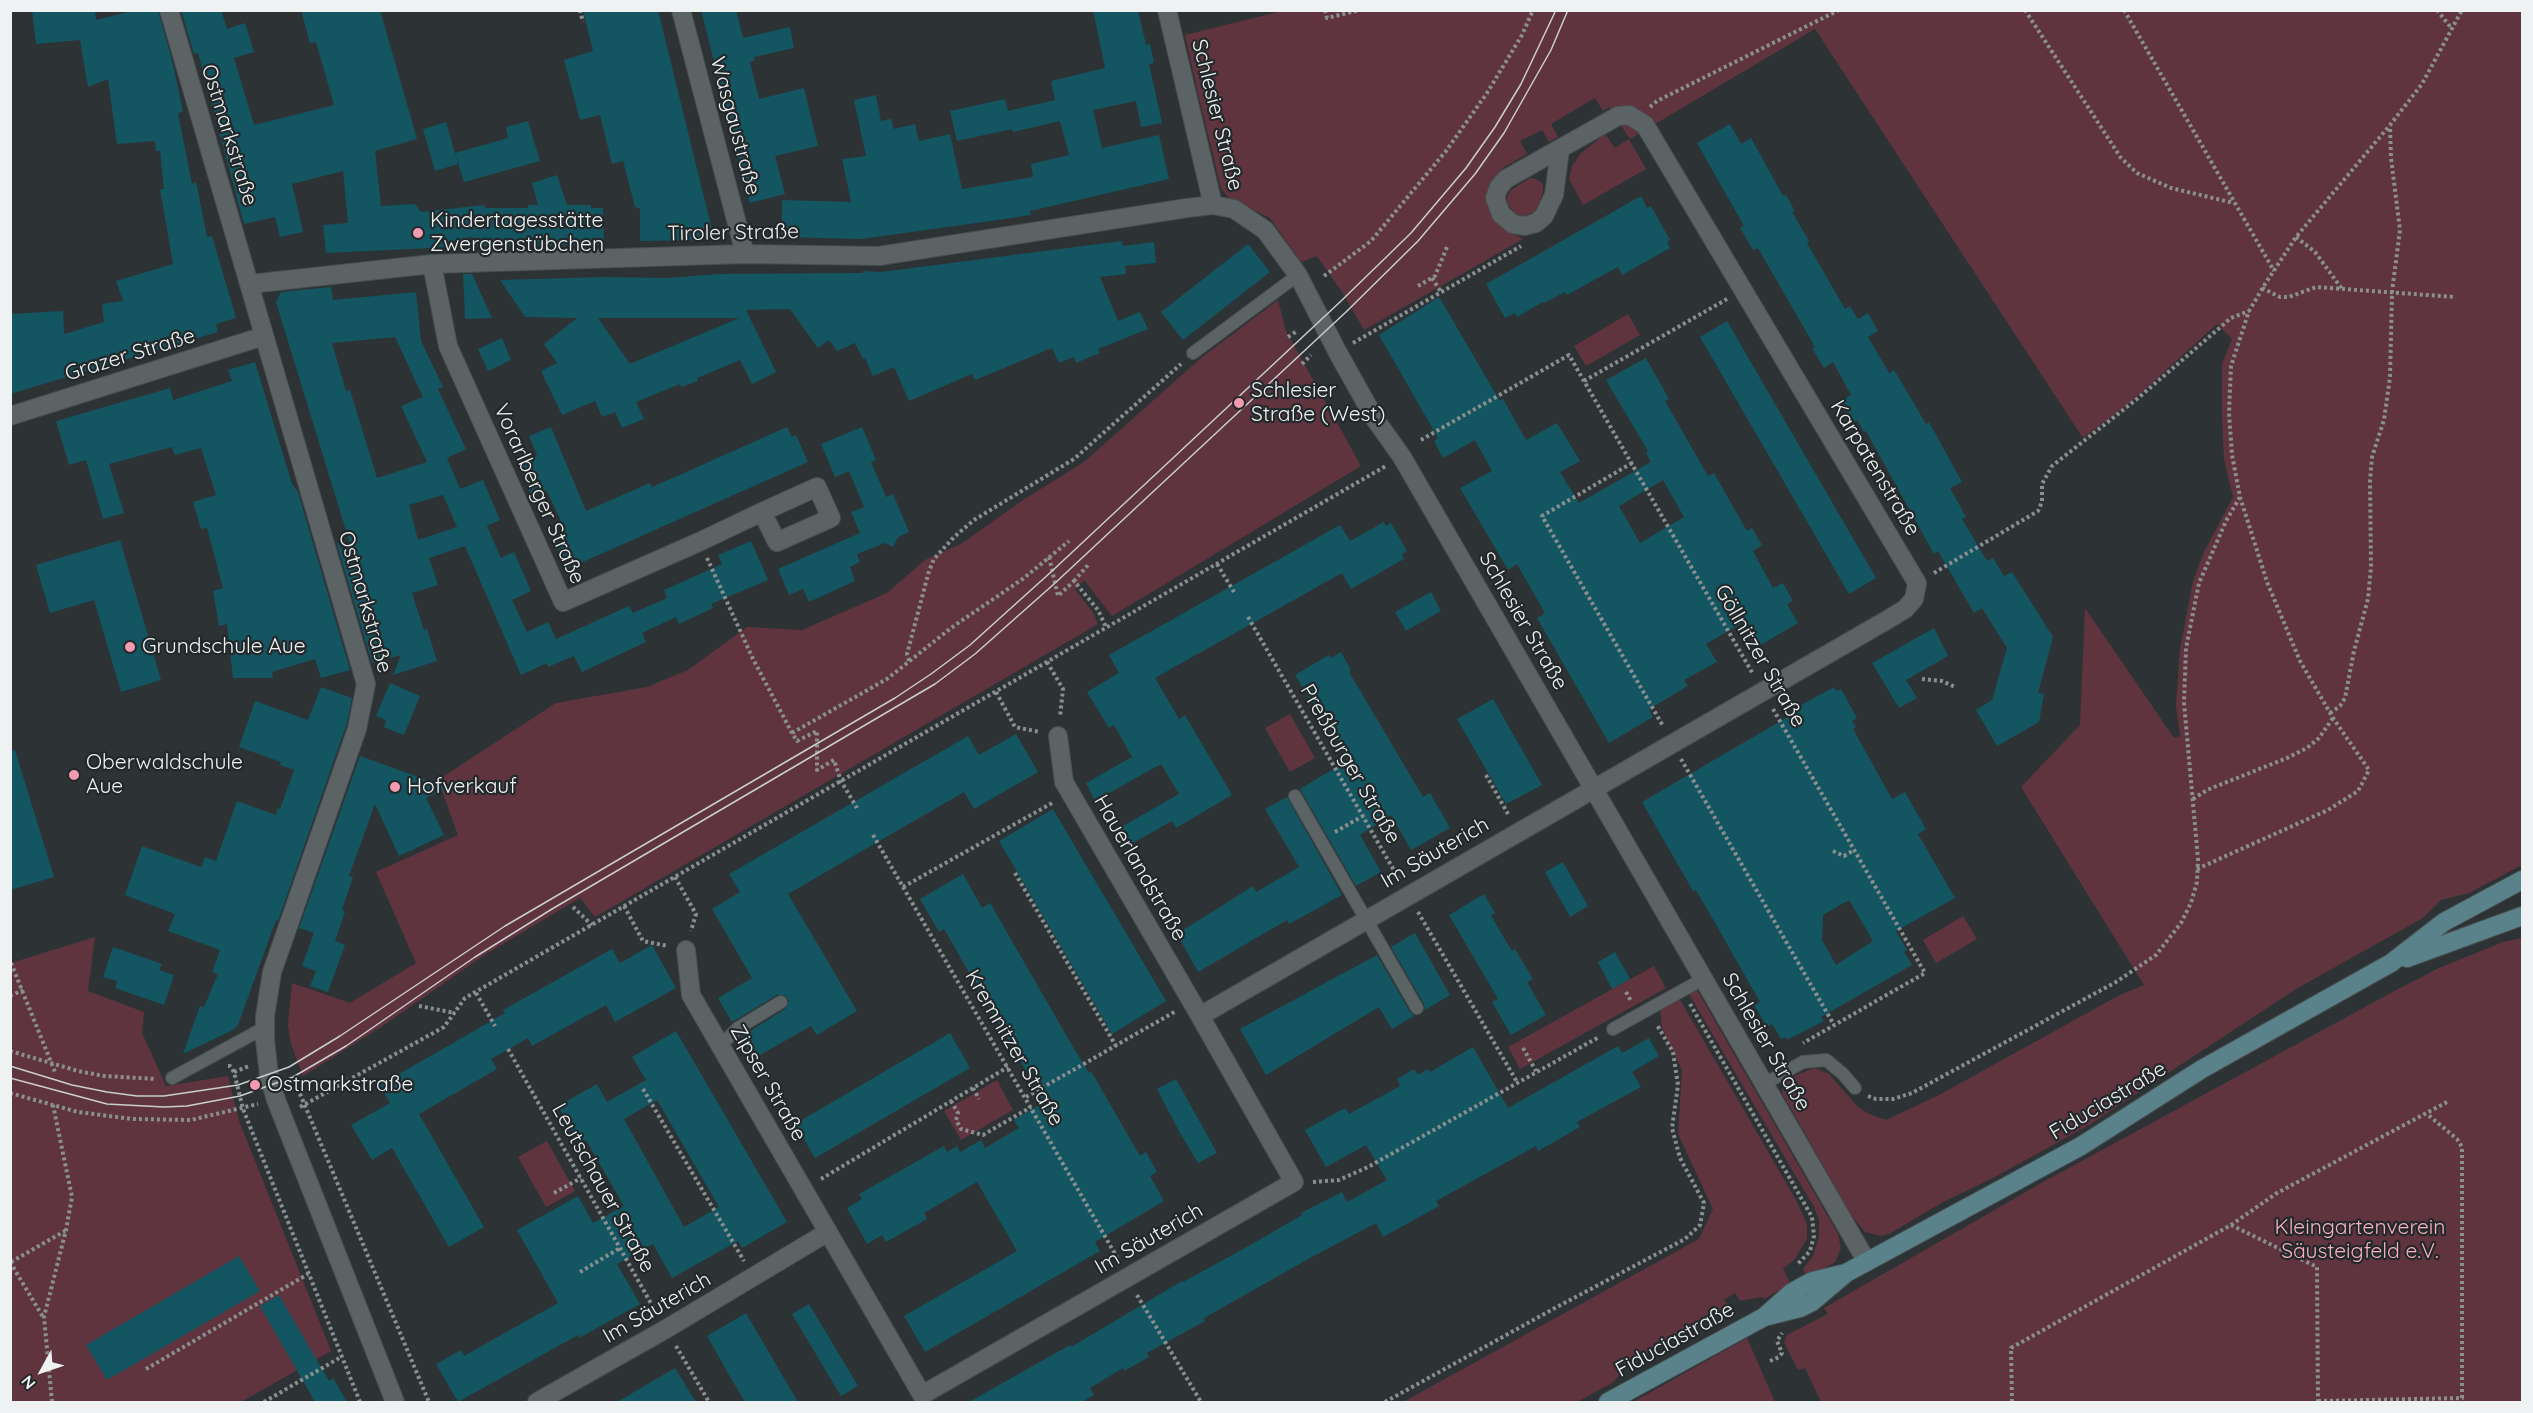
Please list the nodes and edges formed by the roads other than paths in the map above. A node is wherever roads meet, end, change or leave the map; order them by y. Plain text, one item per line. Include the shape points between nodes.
1 (169, 10) edge
2 (681, 10) edge
3 (1167, 10) edge
4 (1560, 149) dead end
5 (1214, 205) junction
6 (745, 254) junction
7 (432, 264) junction
8 (1298, 275) junction
9 (250, 284) junction
10 (264, 336) junction
11 (1193, 353) road end
12 (10, 416) edge
13 (762, 512) dead end
14 (1058, 736) road end
15 (1593, 787) junction
16 (1295, 796) dead end
17 (2523, 880) edge
18 (2522, 916) edge
19 (1365, 919) junction
20 (686, 950) road end
21 (2391, 963) junction
22 (1703, 979) junction
23 (781, 1002) dead end
24 (1416, 1008) dead end
25 (1196, 1009) junction
26 (264, 1028) junction
27 (1613, 1029) road end
28 (720, 1046) junction
29 (172, 1078) road end
30 (1764, 1084) junction
31 (1855, 1088) road end
32 (828, 1232) junction
33 (1867, 1262) junction
34 (1846, 1273) junction
35 (1764, 1317) junction
36 (921, 1399) edge
37 (395, 1402) edge
38 (537, 1402) edge
39 (1608, 1402) edge

1 - 9 street, Ostmarkstraße
2 - 6 street, Wasgaustraße
3 - 5 street, Schlesier Straße
4 - 15 street, Karpatenstraße via 1618,116 1629,115 1645,125 1917,583 1914,599 1905,609
5 - 6 street, Tiroler Straße via 879,256
5 - 8 street, Schlesier Straße via 1234,209 1265,230
6 - 7 street, Tiroler Straße
7 - 9 street, Tiroler Straße
7 - 13 street, Vorarlberger Straße via 448,346 563,602
8 - 11 lane
8 - 15 street, Schlesier Straße via 1376,419 1402,457
9 - 10 street, Ostmarkstraße
10 - 12 street, Grazer Straße
10 - 26 street, Ostmarkstraße via 366,684 357,729 272,972
14 - 25 street, Hauerlandstraße via 1064,782
15 - 19 street, Im Säuterich
15 - 22 street, Schlesier Straße
16 - 19 lane
17 - 21 main road, Fiduciastraße via 2444,922
18 - 21 main road, Fiduciastraße
19 - 24 lane
19 - 25 street, Im Säuterich
20 - 28 street, Zipser Straße via 691,995
21 - 33 main road, Fiduciastraße via 2202,1070 2081,1146
22 - 27 lane
22 - 30 street, Schlesier Straße
23 - 28 lane via 738,1028
25 - 36 street, Im Säuterich via 1294,1182
26 - 29 lane
26 - 37 street, Ostmarkstraße via 269,1075 279,1108
28 - 32 street, Zipser Straße
30 - 31 lane via 1803,1062 1826,1060
30 - 33 street, Schlesier Straße
32 - 36 street, Im Säuterich
32 - 38 street, Im Säuterich
33 - 34 main road, Fiduciastraße
34 - 35 main road, Fiduciastraße via 1803,1286
34 - 35 main road, Fiduciastraße via 1812,1302
35 - 39 main road, Fiduciastraße

